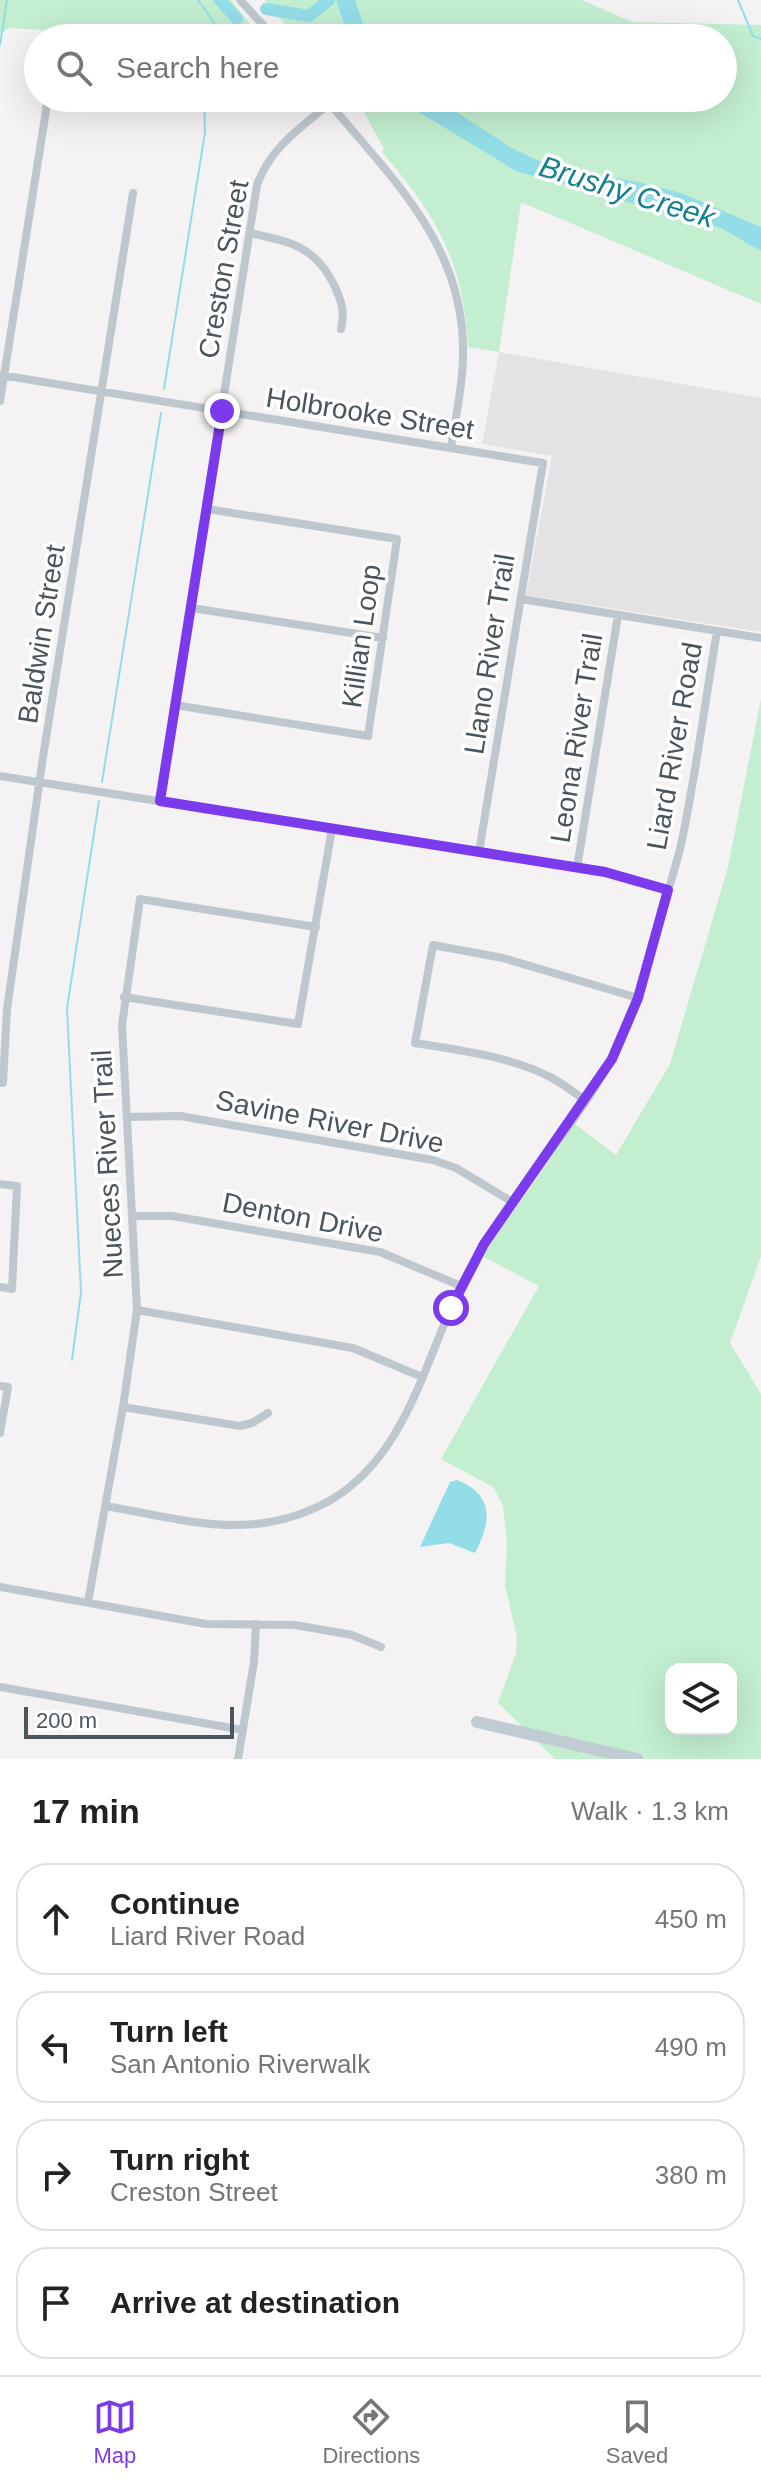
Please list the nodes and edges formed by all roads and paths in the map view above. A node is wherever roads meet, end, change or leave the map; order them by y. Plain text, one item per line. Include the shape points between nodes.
1 (240, 0) edge
2 (262, 24) edge
3 (46, 112) edge
4 (315, 112) edge
5 (336, 112) edge
6 (133, 193) dead end
7 (250, 233) junction
8 (341, 329) dead end
9 (2, 376) edge
10 (102, 392) junction
11 (0, 401) edge
12 (222, 411) junction
13 (451, 448) junction
14 (543, 463) joint
15 (207, 509) junction
16 (521, 599) junction
17 (192, 608) junction
18 (618, 615) junction
19 (717, 631) junction
20 (383, 638) junction
21 (761, 638) edge
22 (175, 705) junction
23 (0, 776) edge
24 (39, 782) junction
25 (160, 801) junction
26 (332, 829) junction
27 (479, 852) junction
28 (577, 868) junction
29 (668, 890) junction
30 (316, 927) junction
31 (124, 997) junction
32 (638, 998) junction
33 (1, 1083) edge
34 (585, 1100) junction
35 (127, 1117) junction
36 (0, 1184) edge
37 (514, 1203) junction
38 (132, 1216) junction
39 (461, 1286) junction
40 (0, 1287) edge
41 (137, 1310) junction
42 (422, 1377) junction
43 (0, 1386) edge
44 (123, 1407) junction
45 (268, 1413) dead end
46 (0, 1433) edge
47 (106, 1506) junction
48 (0, 1587) edge
49 (88, 1602) junction
50 (256, 1624) junction
51 (381, 1647) dead end
52 (0, 1687) edge
53 (477, 1722) dead end
54 (243, 1730) junction
55 (238, 1759) edge
56 (637, 1759) edge

1 - 2 street
3 - 9 street
4 - 7 street, Creston Street via 269,159 257,185
5 - 13 street via 416,207 452,281 464,358
6 - 10 street, Baldwin Street
7 - 8 street via 296,245 322,262 342,302
7 - 12 street, Creston Street
9 - 10 street, Holbrooke Street
9 - 11 street
10 - 12 street, Holbrooke Street
10 - 24 street, Baldwin Street
12 - 13 street, Holbrooke Street
12 - 15 street, Creston Street
13 - 14 street, Holbrooke Street
14 - 16 street, Llano River Trail
15 - 17 street, Creston Street
15 - 20 street, Killian Loop via 397,539
16 - 18 street
16 - 27 street, Llano River Trail
17 - 20 street
17 - 22 street, Creston Street
18 - 19 street
18 - 28 street, Leona River Trail
19 - 21 street
19 - 29 street, Liard River Road via 687,813
20 - 22 street, Killian Loop via 368,736
22 - 25 street, Creston Street
23 - 24 street
24 - 25 street
24 - 33 street, Baldwin Street
25 - 26 street
26 - 27 street
26 - 30 street
27 - 28 street
28 - 29 street
29 - 32 street, Liard River Road
30 - 31 street via 298,1024
30 - 31 street, Nueces River Trail via 140,899
31 - 35 street, Nueces River Trail
32 - 34 street, Liard River Road via 612,1059
32 - 34 street via 503,958 433,945 415,1043 525,1067 548,1075
34 - 37 street, Liard River Road
35 - 37 street, Savine River Drive via 180,1116 433,1160
35 - 38 street, Nueces River Trail
36 - 40 street via 17,1186 12,1289
37 - 39 street, Liard River Road
38 - 39 street, Denton Drive via 172,1216 380,1252
38 - 41 street, Nueces River Trail
39 - 42 street, Liard River Road
41 - 42 street via 342,1345
41 - 44 street, Nueces River Trail
42 - 47 street, Liard River Road via 378,1459 350,1486 311,1510 275,1522 224,1526
43 - 46 street via 8,1387
44 - 45 street via 240,1426
44 - 47 street, Nueces River Trail
47 - 49 street, Nueces River Trail
48 - 49 street
49 - 50 street via 206,1624
50 - 51 street via 318,1628
50 - 54 street
52 - 54 street
53 - 56 street
54 - 55 street

